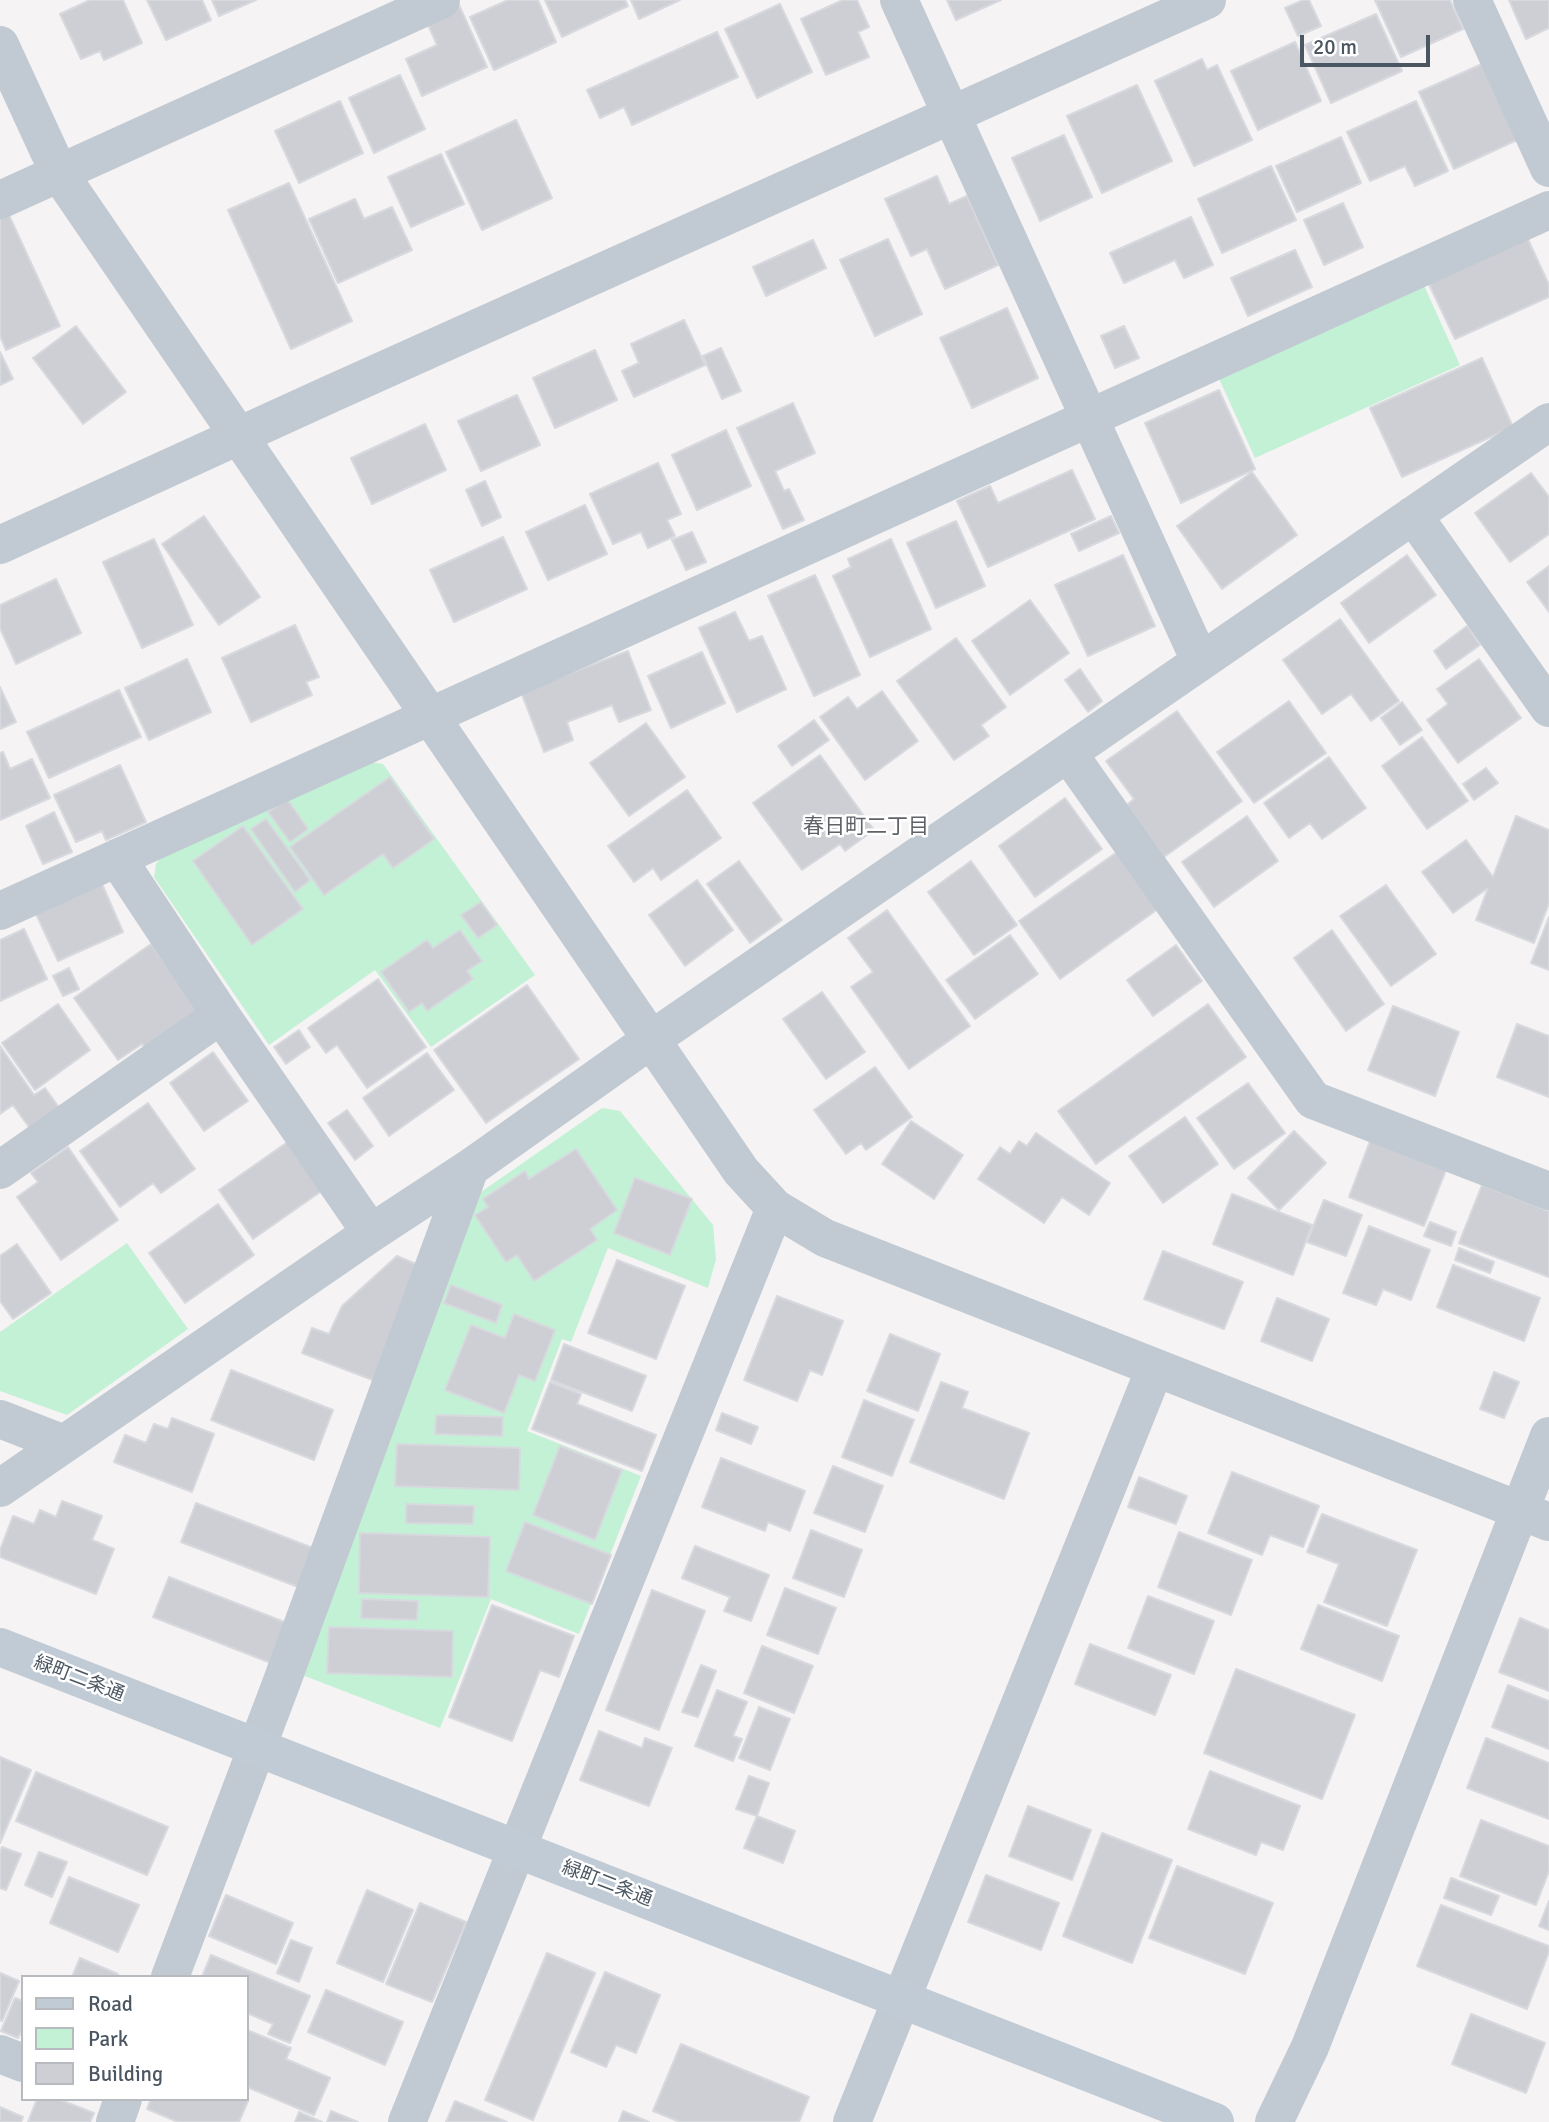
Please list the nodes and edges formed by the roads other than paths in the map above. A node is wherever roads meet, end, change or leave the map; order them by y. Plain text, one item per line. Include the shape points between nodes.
1 (441, 0) edge
2 (899, 0) edge
3 (1208, 0) edge
4 (1472, 0) edge
5 (0, 45) edge
6 (951, 116) junction
7 (1549, 168) edge
8 (59, 173) junction
9 (0, 200) edge
10 (1549, 210) edge
11 (1089, 418) junction
12 (1549, 422) edge
13 (239, 435) junction
14 (1413, 515) junction
15 (0, 545) edge
16 (1200, 661) junction
17 (1549, 708) edge
18 (431, 716) junction
19 (1068, 752) junction
20 (117, 858) junction
21 (0, 911) edge
22 (221, 1015) junction
23 (652, 1040) junction
24 (470, 1168) junction
25 (0, 1170) edge
26 (1549, 1191) edge
27 (775, 1208) junction
28 (370, 1233) junction
29 (1156, 1368) junction
30 (0, 1419) edge
31 (1549, 1436) edge
32 (64, 1444) junction
33 (0, 1488) edge
34 (1534, 1517) edge
35 (0, 1647) edge
36 (257, 1748) junction
37 (517, 1849) junction
38 (171, 1975) edge
39 (901, 1999) junction
40 (0, 2054) edge
41 (21, 2062) edge
42 (407, 2122) edge
43 (852, 2122) edge
44 (1215, 2122) edge
45 (1274, 2122) edge

1 - 8 street
2 - 6 street
3 - 6 street
4 - 7 street
5 - 8 street
6 - 11 street
6 - 13 street
8 - 9 street
8 - 13 street
10 - 11 street
11 - 16 street
11 - 18 street
12 - 14 street
13 - 15 street
13 - 18 street
14 - 16 street
14 - 17 street
16 - 19 street
18 - 20 street
18 - 23 street
19 - 23 street
19 - 26 street via 1313,1100
20 - 21 street
20 - 22 street
22 - 25 street
22 - 28 street
23 - 24 street
23 - 27 street via 741,1171
24 - 28 street
24 - 36 street
27 - 29 street via 825,1238
27 - 37 street
28 - 32 street
29 - 34 street
29 - 39 street
30 - 32 street
31 - 34 street
32 - 33 street
34 - 45 street via 1310,2048
35 - 36 street, 緑町二条通
36 - 37 street, 緑町二条通
36 - 38 street
37 - 39 street, 緑町二条通
37 - 42 street
39 - 43 street
39 - 44 street, 緑町二条通
40 - 41 street

